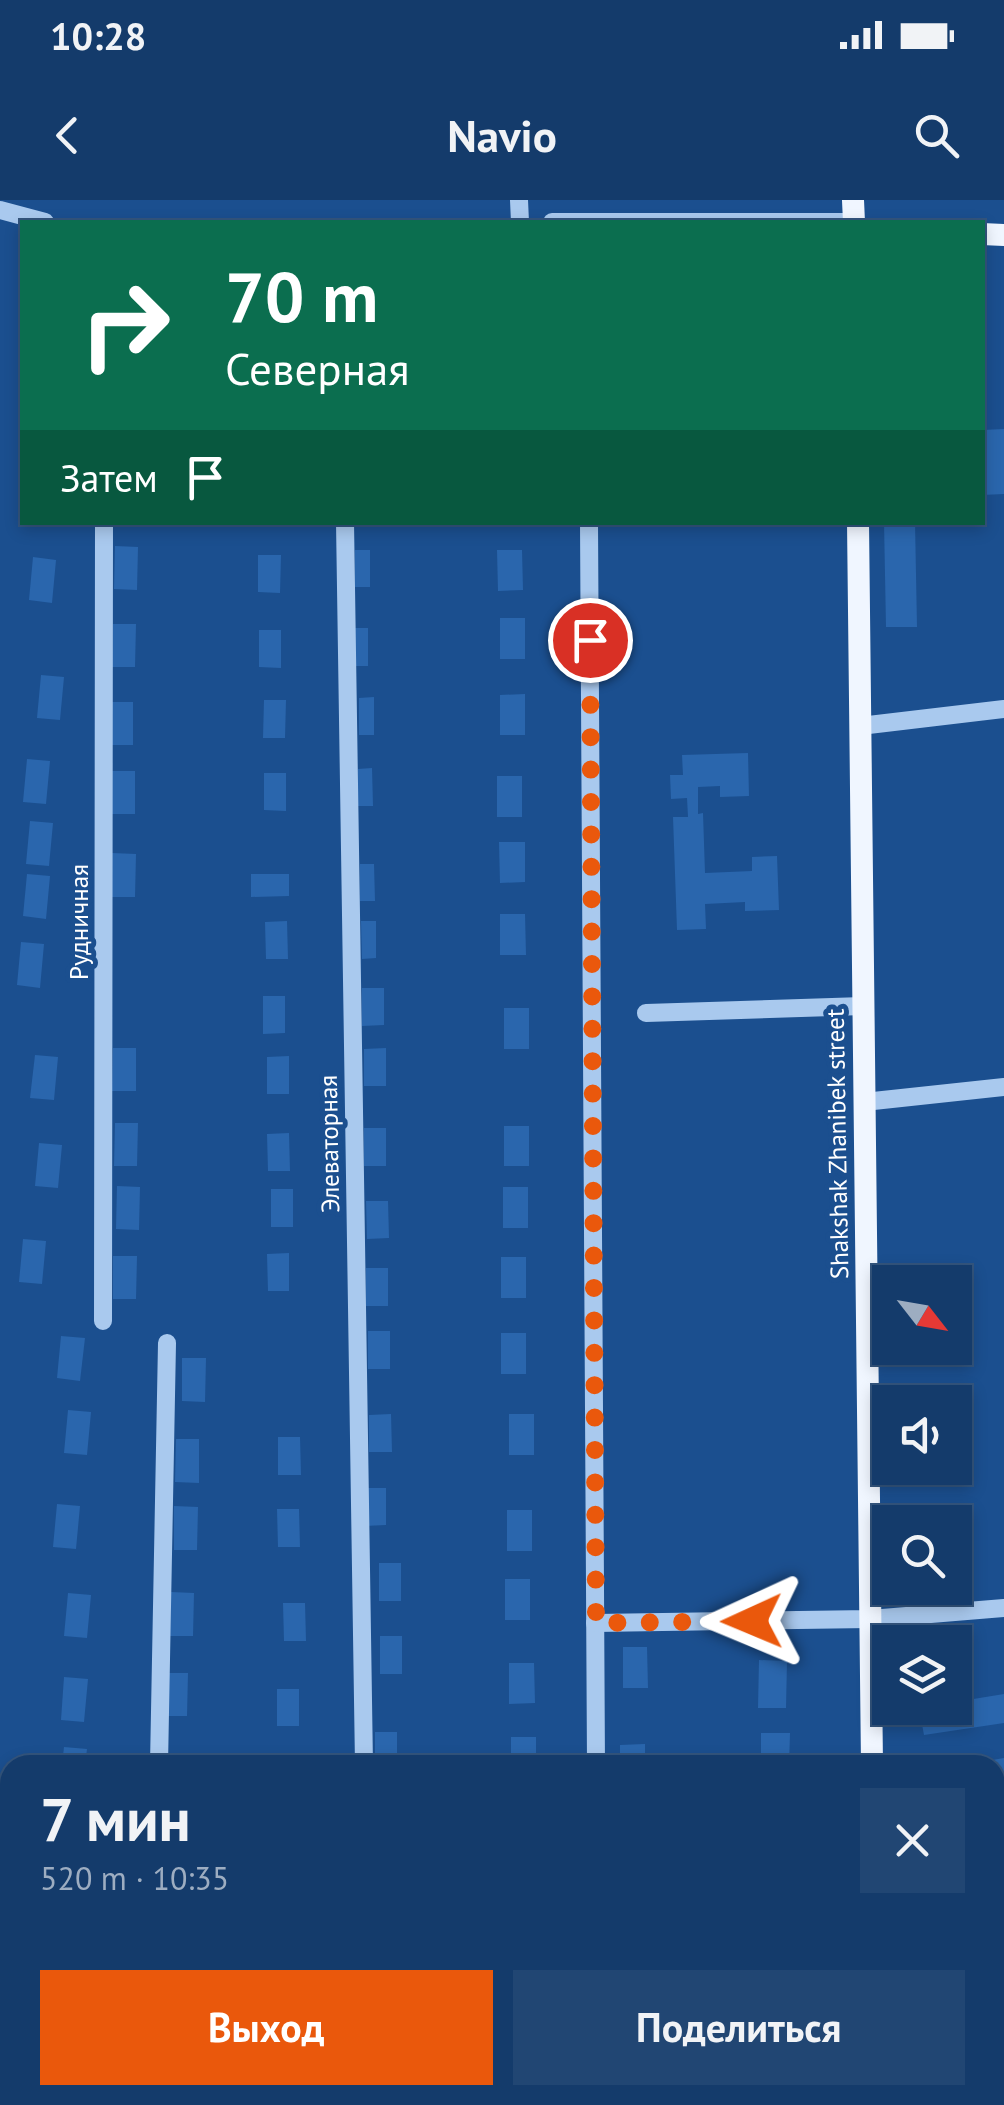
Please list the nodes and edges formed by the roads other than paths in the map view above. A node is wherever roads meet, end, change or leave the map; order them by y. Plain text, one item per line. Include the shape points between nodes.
1 (0, 210) edge
2 (37, 220) edge
3 (104, 525) edge
4 (345, 525) edge
5 (589, 525) edge
6 (858, 525) edge
7 (1004, 709) edge
8 (860, 726) junction
9 (863, 1006) junction
10 (646, 1012) dead end
11 (1004, 1087) edge
12 (864, 1102) junction
13 (103, 1321) dead end
14 (167, 1344) dead end
15 (1004, 1608) edge
16 (870, 1620) junction
17 (596, 1623) junction
18 (159, 1755) edge
19 (364, 1755) edge
20 (596, 1755) edge
21 (872, 1755) edge

1 - 2 street
3 - 13 street, Рудничная
4 - 19 street, Элеваторная
5 - 17 street
6 - 8 main road, Shakshak Zhanibek street
7 - 8 street
8 - 9 main road, Shakshak Zhanibek street
9 - 10 street
9 - 12 main road, Shakshak Zhanibek street
11 - 12 street
12 - 16 main road, Shakshak Zhanibek street
14 - 18 street
15 - 16 street
16 - 17 street
16 - 21 main road, Shakshak Zhanibek street
17 - 20 street

